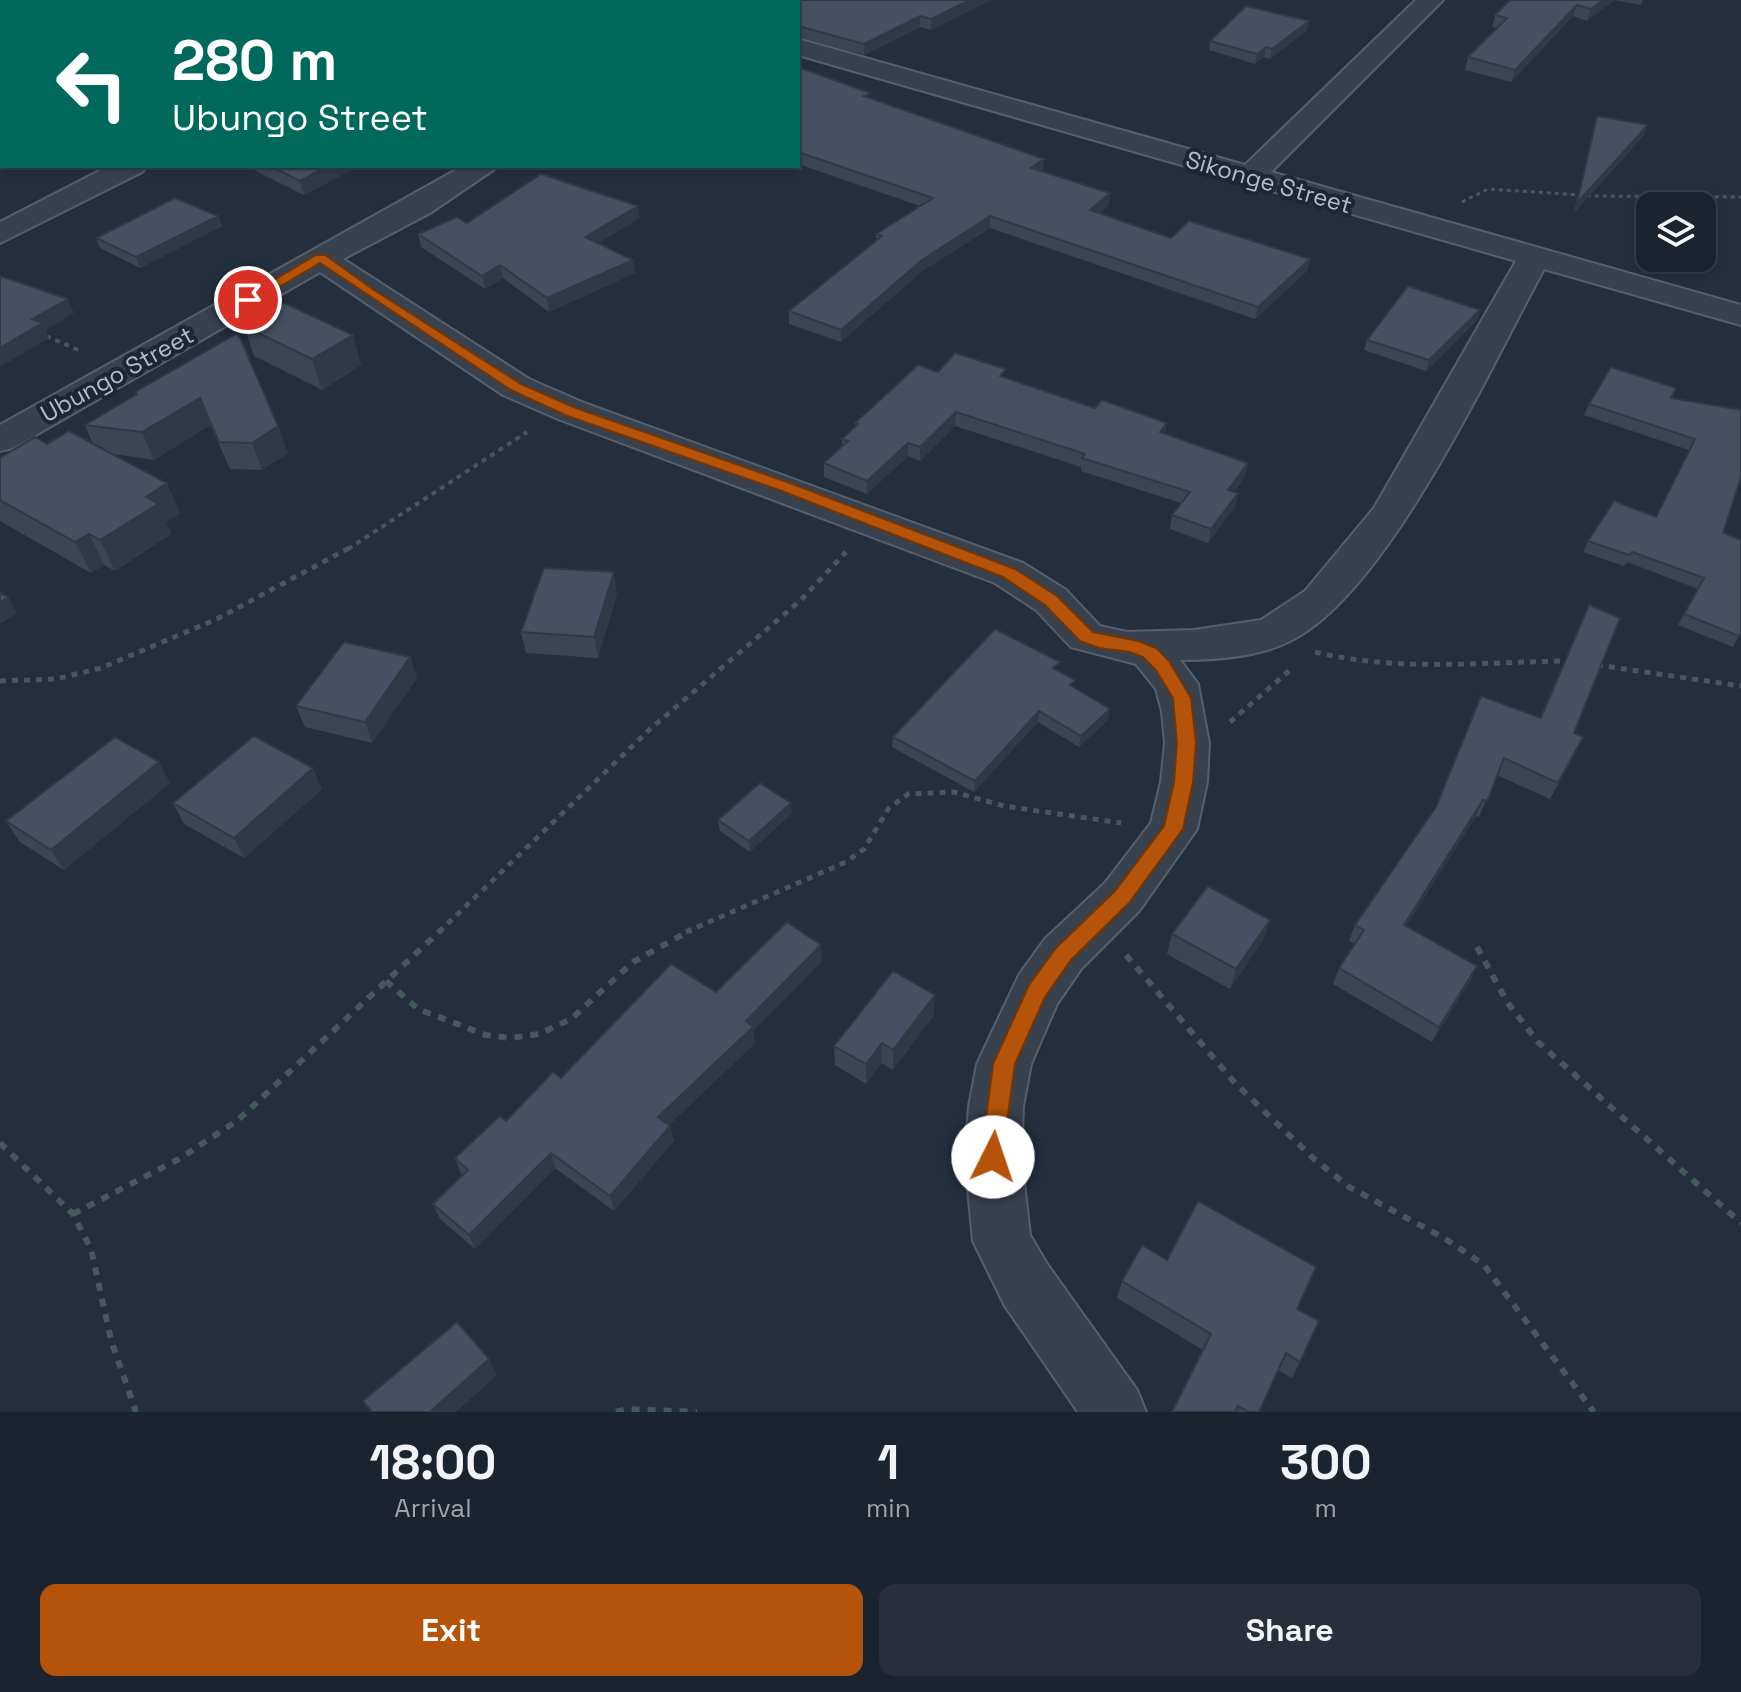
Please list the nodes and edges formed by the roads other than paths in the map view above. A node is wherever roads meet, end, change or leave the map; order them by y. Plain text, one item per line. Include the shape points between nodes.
1 (1430, 0) edge
2 (800, 48) edge
3 (128, 168) edge
4 (481, 168) edge
5 (1250, 177) junction
6 (0, 234) edge
7 (321, 258) junction
8 (1534, 258) junction
9 (1741, 315) edge
10 (0, 440) edge
11 (1132, 646) junction
12 (1115, 1412) edge

1 - 5 street via 1326,95
2 - 5 street, Sikonge Street
3 - 6 street
4 - 7 street, Ubungo Street
5 - 8 street, Sikonge Street
7 - 10 street, Ubungo Street
7 - 11 street via 516,387 1009,573 1051,600 1086,637
8 - 9 street, Sikonge Street
8 - 11 street via 1390,515 1320,601 1274,632 1194,645
11 - 12 street via 1150,653 1176,684 1184,712 1184,782 1173,829 1122,897 1063,954 1037,991 1004,1064 993,1157 1002,1241 1026,1285

